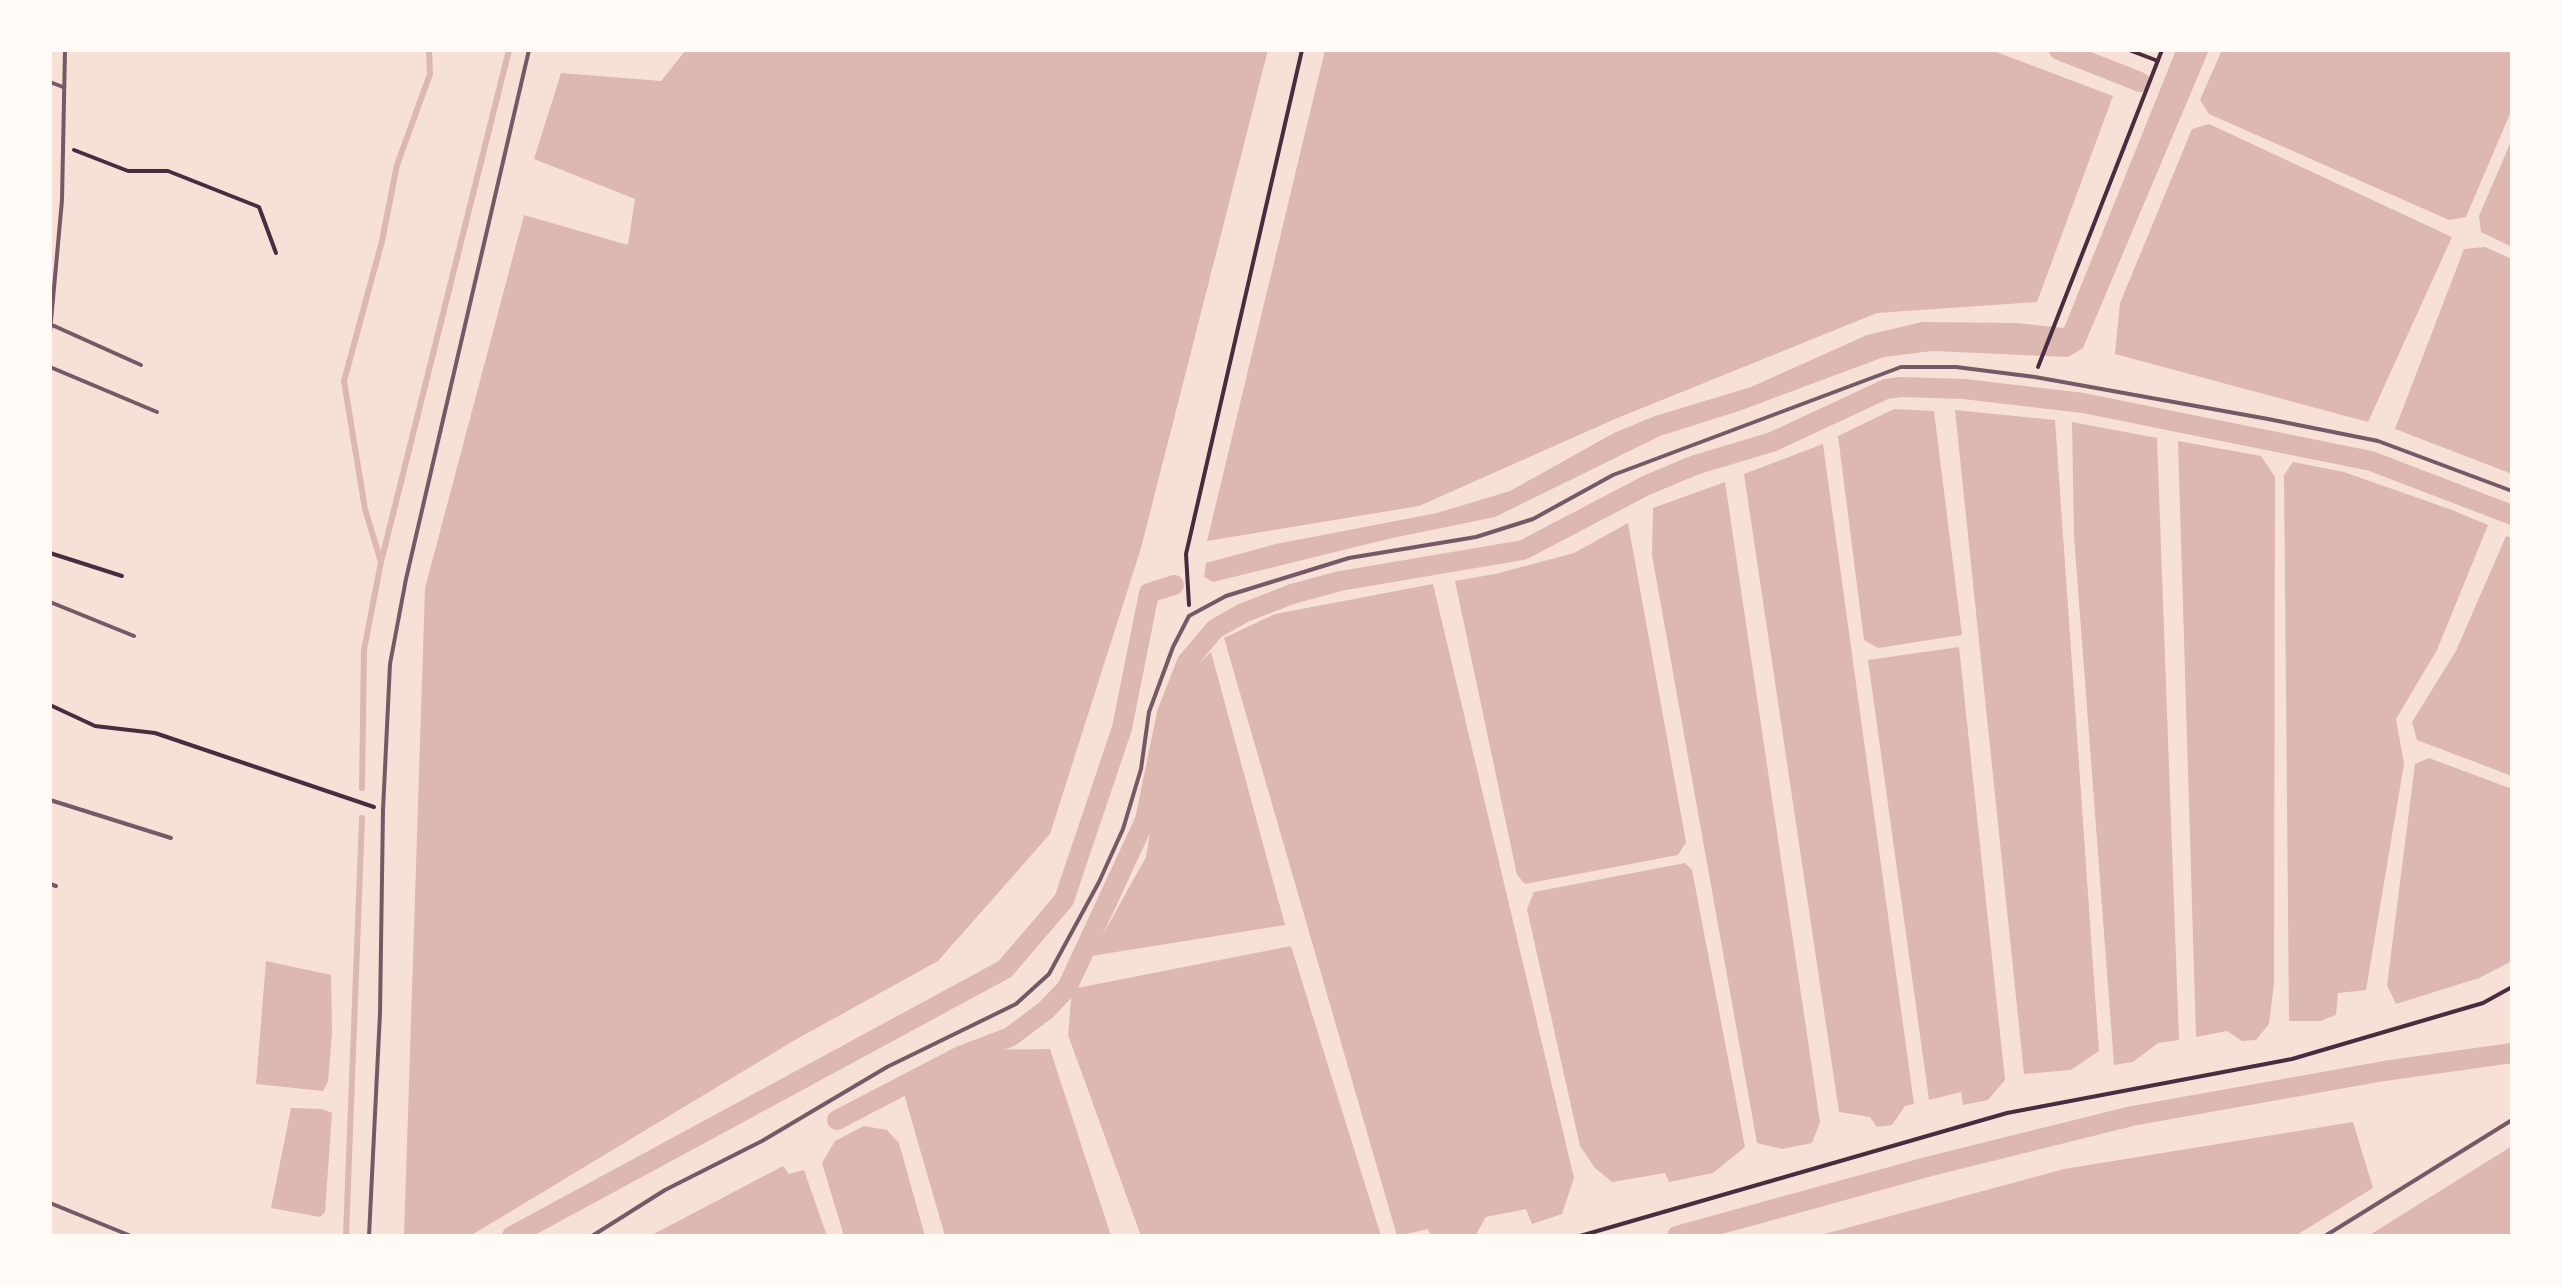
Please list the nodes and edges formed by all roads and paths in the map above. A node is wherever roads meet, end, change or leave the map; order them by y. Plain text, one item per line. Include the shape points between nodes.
1 (65, 50) edge
2 (529, 50) edge
3 (1302, 50) edge
4 (2129, 50) edge
5 (2162, 50) edge
6 (2158, 61) junction
7 (50, 82) edge
8 (63, 87) junction
9 (62, 145) junction
10 (276, 253) dead end
11 (51, 324) edge
12 (50, 332) edge
13 (141, 365) dead end
14 (50, 367) edge
15 (2035, 377) junction
16 (157, 412) dead end
17 (2512, 491) edge
18 (50, 553) edge
19 (122, 576) dead end
20 (50, 602) edge
21 (1189, 616) junction
22 (134, 636) dead end
23 (50, 705) edge
24 (50, 800) edge
25 (383, 810) junction
26 (171, 838) dead end
27 (2512, 987) edge
28 (2512, 1120) edge
29 (50, 1203) edge
30 (131, 1236) edge
31 (369, 1236) edge
32 (592, 1236) edge
33 (1580, 1236) edge
34 (2325, 1236) edge

1 - 8 lane
2 - 25 lane via 406,579 390,664
3 - 21 path via 1186,554
4 - 6 path
5 - 6 path
6 - 15 path
7 - 8 lane
8 - 9 lane
9 - 10 path via 128,171 168,171 259,207
9 - 11 lane
11 - 12 lane
11 - 13 lane
14 - 16 lane
15 - 17 lane via 2378,441
15 - 21 lane via 1956,367 1901,367 1613,475 1533,519 1476,537 1349,558 1226,596
18 - 19 path
20 - 22 lane
21 - 32 lane via 1149,712 1141,769 1123,829 1049,974 1016,1004 887,1067
23 - 25 path via 95,726 155,733
24 - 26 lane
25 - 31 lane
27 - 33 path via 2483,1003 2292,1059 2007,1113
28 - 34 lane
29 - 30 lane

